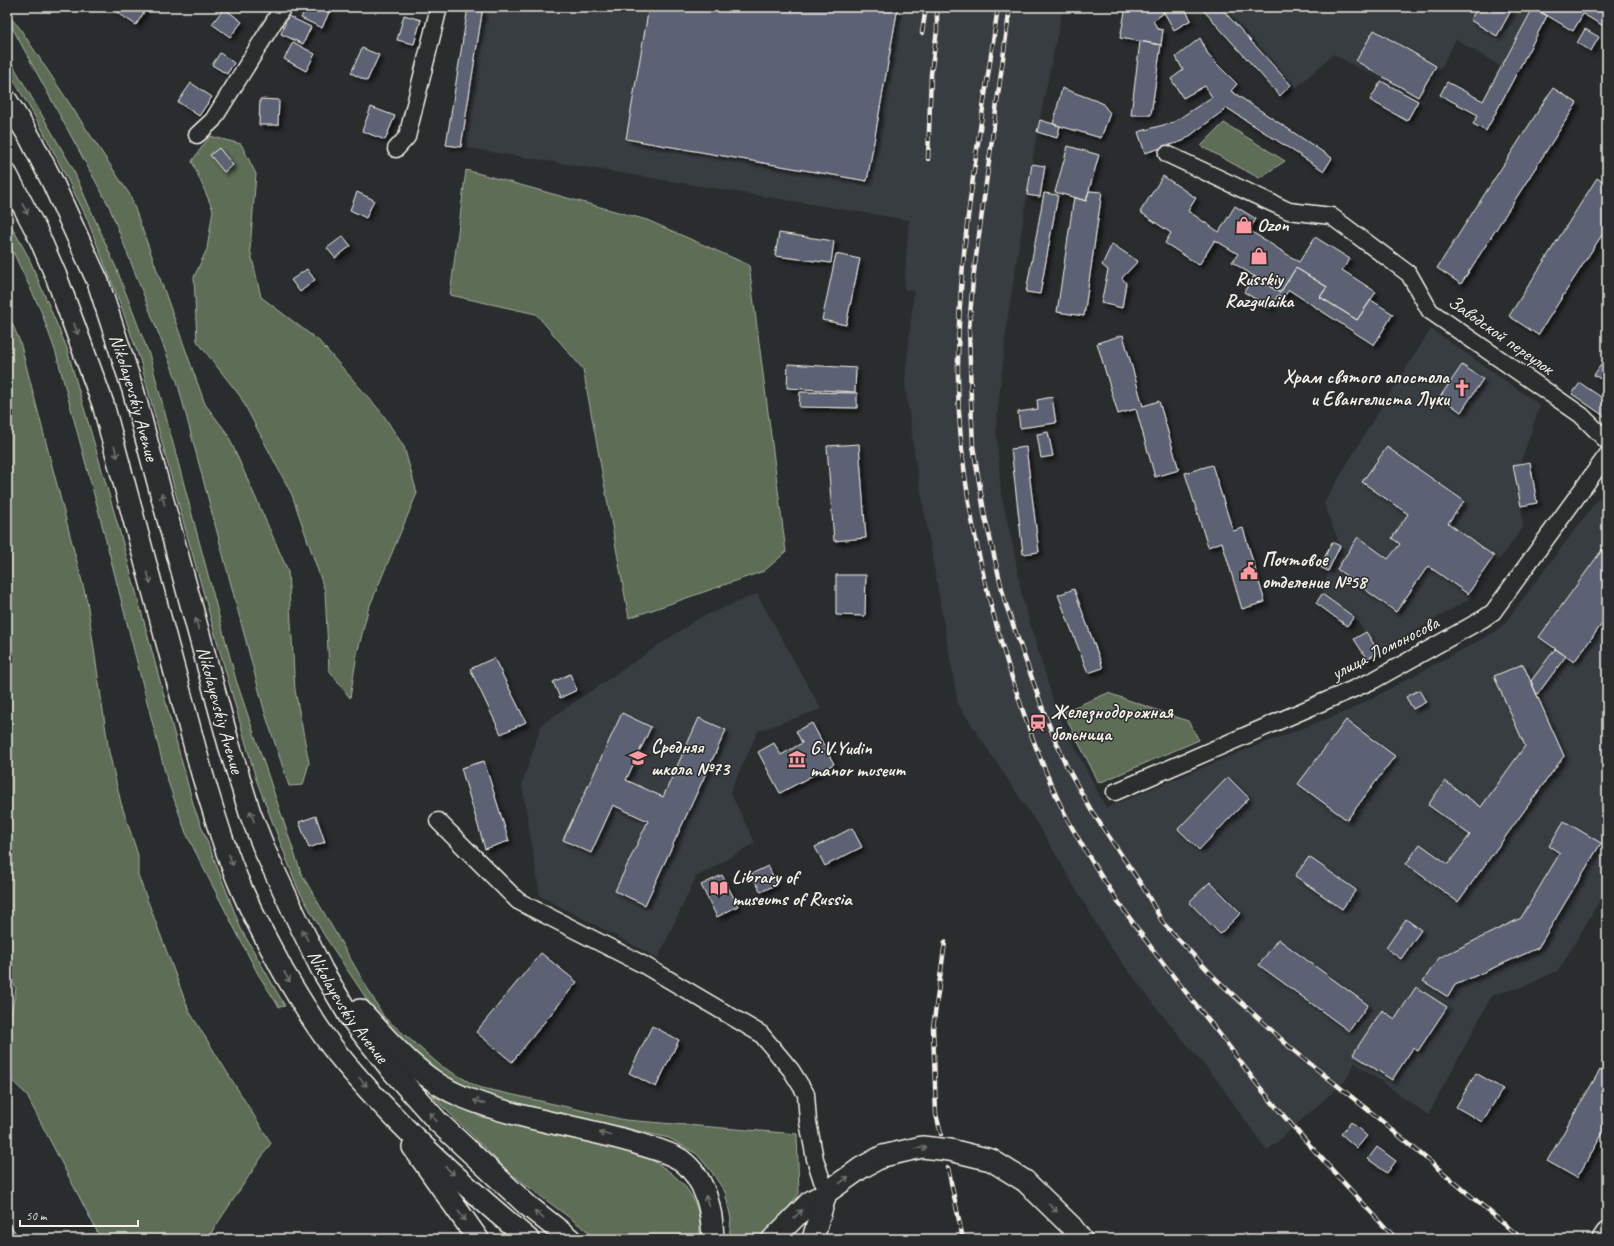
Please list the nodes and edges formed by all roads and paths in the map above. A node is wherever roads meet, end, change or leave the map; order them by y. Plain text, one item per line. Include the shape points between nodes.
1 (283, 7) edge
2 (439, 7) edge
3 (7, 101) edge
4 (197, 135) dead end
5 (396, 149) dead end
6 (1167, 154) dead end
7 (7, 175) edge
8 (1607, 441) edge
9 (1607, 455) edge
10 (1115, 792) dead end
11 (438, 820) dead end
12 (322, 970) junction
13 (382, 1104) junction
14 (826, 1192) junction
15 (1607, 1233) edge
16 (478, 1239) edge
17 (528, 1239) edge
18 (570, 1239) edge
19 (713, 1239) edge
20 (773, 1239) edge
21 (813, 1239) edge
22 (1081, 1239) edge
23 (1603, 1239) edge

1 - 4 street via 213,120
2 - 5 street via 407,137
12 -> 3 main road, Nikolayevskiy Avenue via 266,853 250,813 229,745 133,390 98,282 52,181
6 - 8 street, Заводской переулок via 1289,211 1331,216 1409,274 1430,310 1581,415
7 -> 13 main road, Nikolayevskiy Avenue via 37,232 56,276 103,404 201,770 218,826 242,889 299,999 335,1051
9 - 10 street, улица Ломоносова via 1493,612 1483,619 1374,680
11 - 14 street via 518,901 644,965 761,1034 791,1070 806,1094 815,1159
18 -> 12 main road, Nikolayevskiy Avenue via 527,1206 438,1122 365,1037
19 -> 12 main road via 712,1217 704,1191 696,1176 681,1160 629,1141 493,1107 463,1097 434,1082 396,1050
13 -> 16 main road
13 -> 17 main road, Nikolayevskiy Avenue via 462,1182
20 -> 14 main road via 810,1202
14 - 21 main road
14 -> 22 main road, bridge via 883,1156 922,1147 950,1150 992,1160 1025,1181
15 - 23 main road

